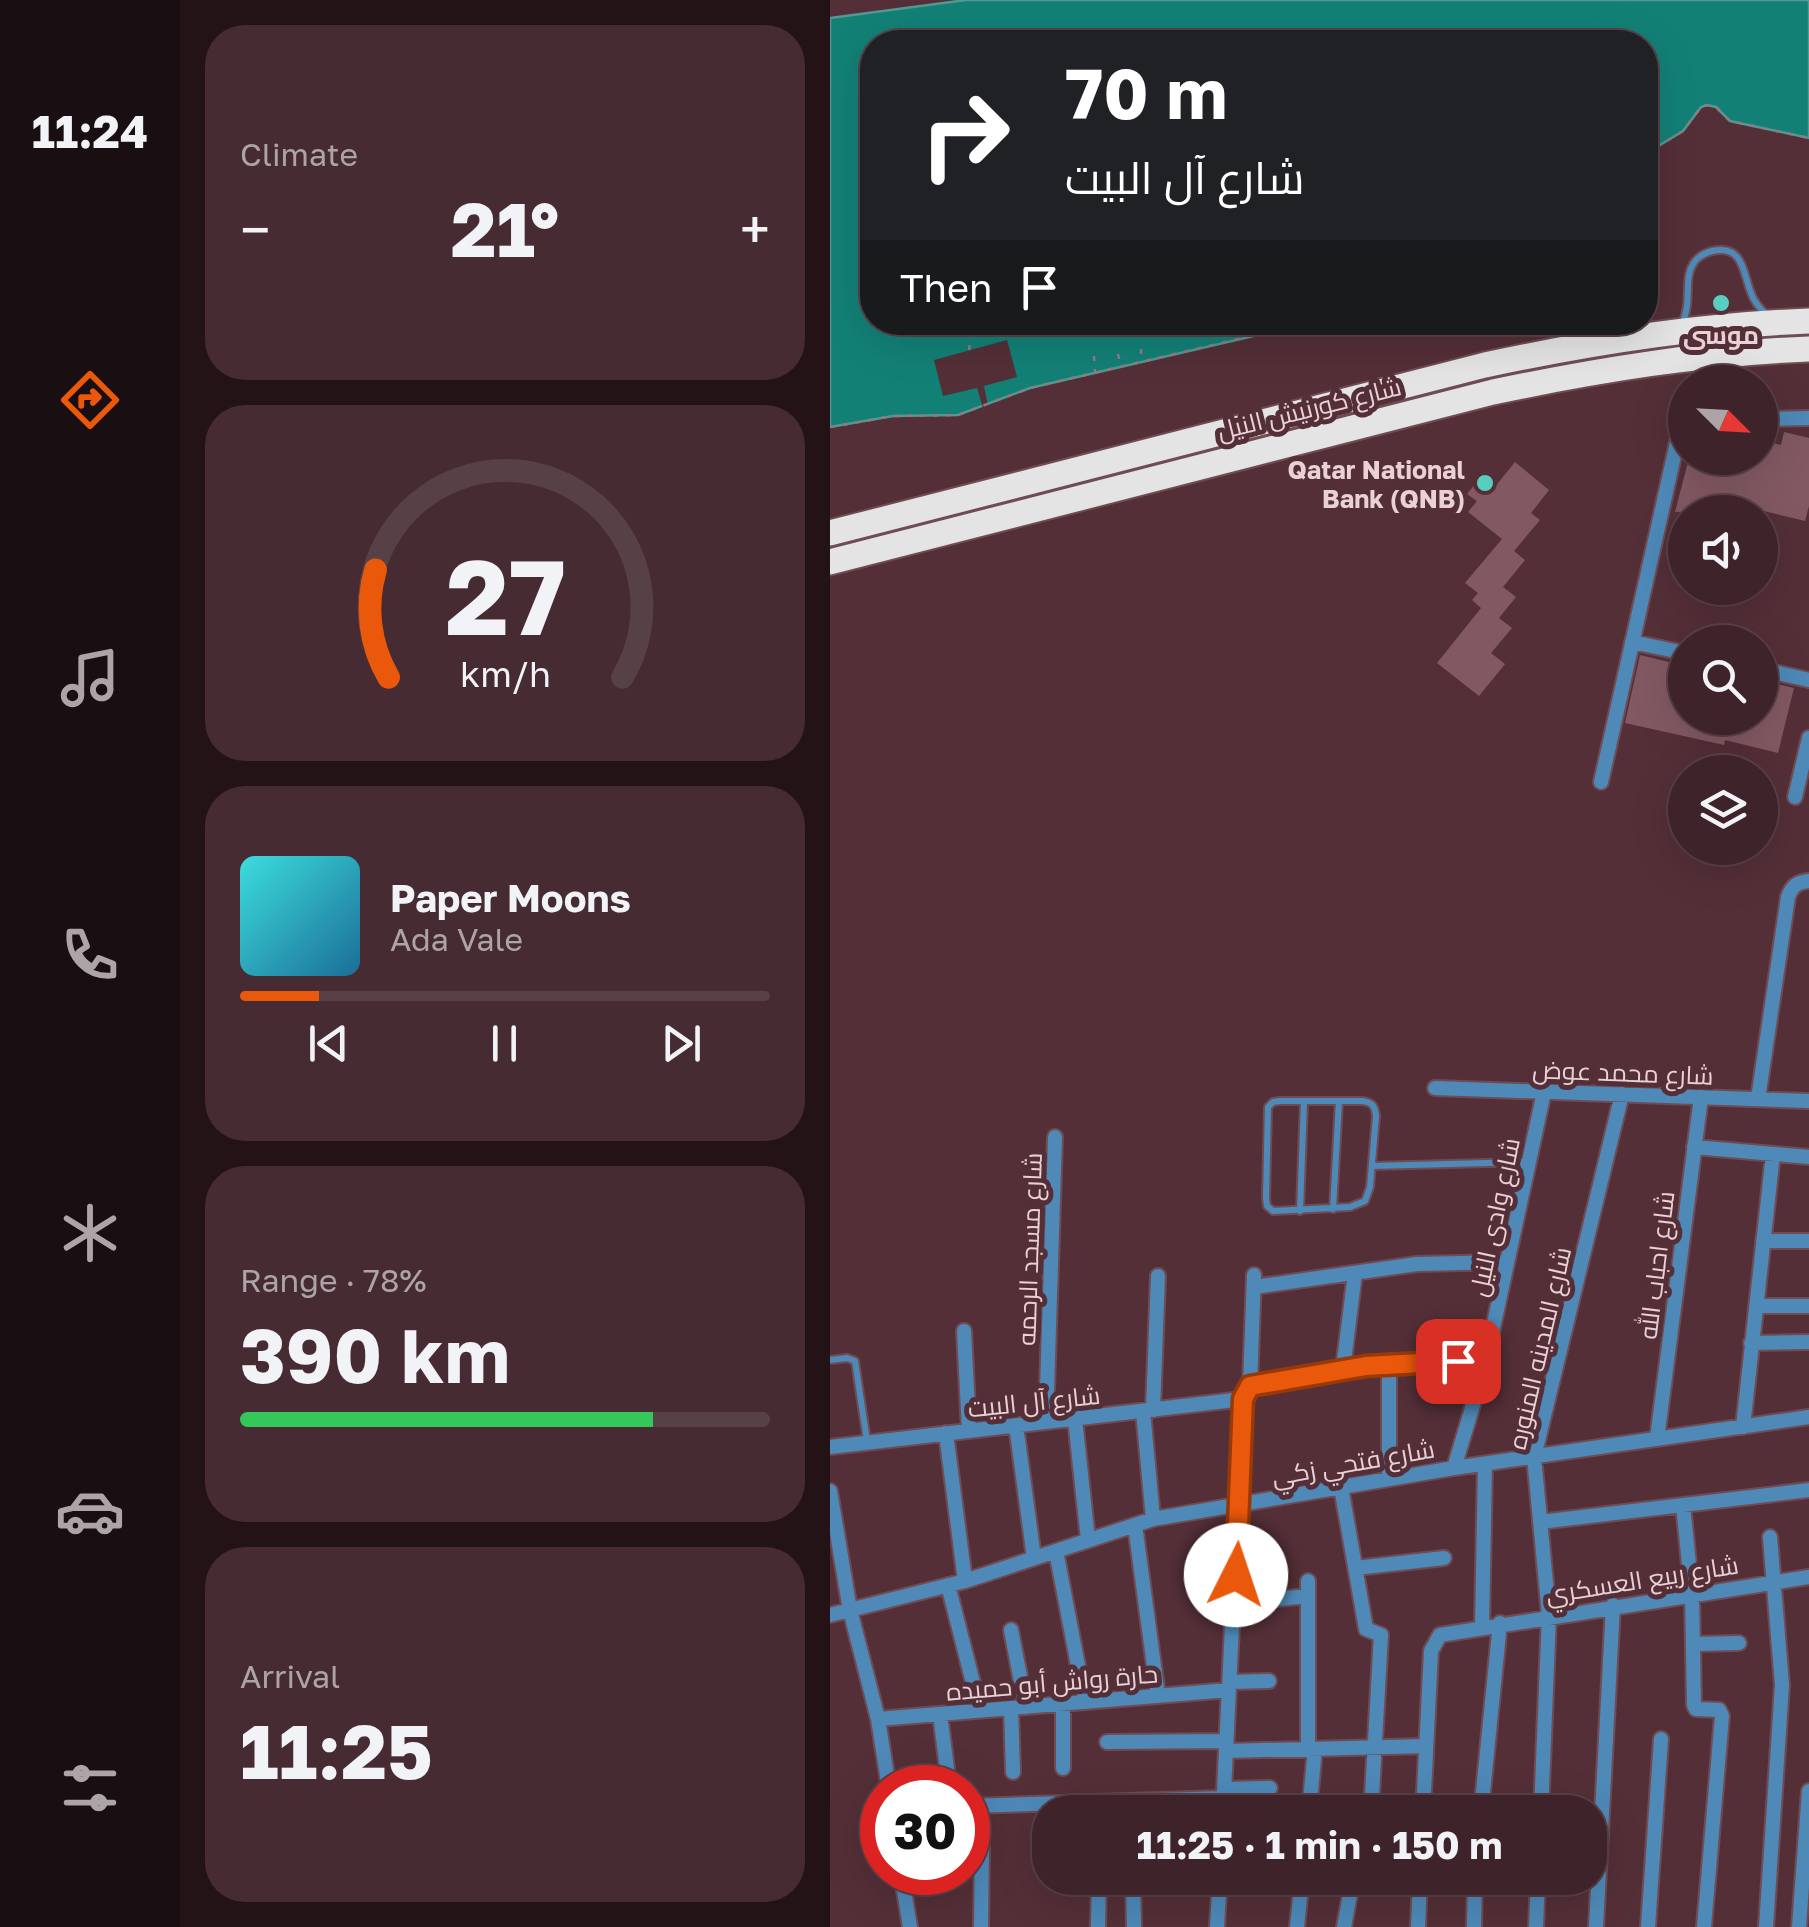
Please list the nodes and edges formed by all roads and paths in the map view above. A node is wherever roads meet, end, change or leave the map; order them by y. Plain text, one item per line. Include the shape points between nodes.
1 (1809, 138) edge
2 (1658, 146) edge
3 (1809, 321) edge
4 (1777, 322) junction
5 (1677, 330) junction
6 (1658, 333) edge
7 (971, 335) edge
8 (1258, 335) edge
9 (1645, 335) edge
10 (1809, 349) edge
11 (969, 350) dead end
12 (1140, 350) dead end
13 (1118, 354) dead end
14 (1094, 356) dead end
15 (1141, 364) junction
16 (1122, 368) junction
17 (1096, 374) junction
18 (1809, 418) edge
19 (1778, 419) edge
20 (830, 427) edge
21 (1669, 475) edge
22 (830, 533) edge
23 (830, 562) edge
24 (1632, 642) junction
25 (1668, 649) edge
26 (1778, 673) edge
27 (1809, 680) edge
28 (1809, 738) edge
29 (1602, 782) dead end
30 (1795, 797) dead end
31 (1809, 881) edge
32 (1436, 1088) dead end
33 (1544, 1092) junction
34 (1622, 1094) junction
35 (1701, 1097) junction
36 (1758, 1099) junction
37 (1809, 1100) edge
38 (1304, 1101) junction
39 (1338, 1101) junction
40 (1055, 1138) dead end
41 (1694, 1147) junction
42 (1773, 1154) junction
43 (1809, 1157) edge
44 (1528, 1162) junction
45 (1372, 1166) junction
46 (1333, 1208) junction
47 (1300, 1211) junction
48 (1763, 1241) junction
49 (1809, 1241) edge
50 (1506, 1262) junction
51 (1355, 1273) junction
52 (1158, 1276) dead end
53 (1756, 1306) junction
54 (1809, 1306) edge
55 (964, 1331) dead end
56 (1809, 1342) edge
57 (1751, 1343) junction
58 (830, 1360) edge
59 (1389, 1364) junction
60 (1485, 1365) junction
61 (1343, 1369) junction
62 (1247, 1392) junction
63 (1148, 1410) junction
64 (1809, 1417) edge
65 (1075, 1418) junction
66 (1046, 1422) junction
67 (1016, 1425) junction
68 (1743, 1427) junction
69 (969, 1431) junction
70 (946, 1433) junction
71 (1656, 1440) junction
72 (867, 1442) junction
73 (830, 1447) edge
74 (1534, 1457) junction
75 (1484, 1464) junction
76 (1454, 1468) junction
77 (1389, 1479) junction
78 (1341, 1487) junction
79 (1809, 1490) edge
80 (830, 1491) edge
81 (1240, 1504) junction
82 (1683, 1505) junction
83 (1154, 1520) junction
84 (1540, 1522) junction
85 (1135, 1526) junction
86 (1770, 1537) dead end
87 (1088, 1540) junction
88 (1056, 1551) junction
89 (1034, 1558) junction
90 (1444, 1558) dead end
91 (1356, 1568) junction
92 (1809, 1576) edge
93 (964, 1580) junction
94 (1774, 1582) junction
95 (948, 1585) junction
96 (1692, 1594) junction
97 (1234, 1603) junction
98 (1613, 1605) junction
99 (850, 1610) junction
100 (830, 1615) edge
101 (1549, 1616) junction
102 (1500, 1623) junction
103 (1482, 1626) junction
104 (1011, 1630) dead end
105 (1739, 1643) dead end
106 (1693, 1644) junction
107 (1269, 1680) dead end
108 (1229, 1686) junction
109 (1158, 1696) junction
110 (1085, 1702) junction
111 (1063, 1704) junction
112 (1018, 1707) junction
113 (980, 1710) junction
114 (940, 1714) junction
115 (878, 1719) junction
116 (1661, 1738) dead end
117 (1107, 1742) dead end
118 (1226, 1746) junction
119 (1426, 1746) junction
120 (1375, 1747) junction
121 (1312, 1749) junction
122 (885, 1765) edge
123 (946, 1765) edge
124 (1063, 1768) dead end
125 (1013, 1772) dead end
126 (1270, 1788) dead end
127 (1809, 1791) edge
128 (1223, 1795) edge
129 (1243, 1795) edge
130 (1310, 1795) edge
131 (1373, 1795) edge
132 (1424, 1795) edge
133 (1482, 1795) edge
134 (1542, 1795) edge
135 (1032, 1804) edge
136 (990, 1805) edge
137 (905, 1895) edge
138 (981, 1895) edge
139 (1099, 1895) edge
140 (1134, 1895) edge
141 (1219, 1895) edge
142 (1301, 1895) edge
143 (1351, 1895) edge
144 (1419, 1895) edge
145 (1475, 1895) edge
146 (1537, 1895) edge
147 (910, 1927) edge
148 (981, 1927) edge
149 (1098, 1927) edge
150 (1134, 1927) edge
151 (1217, 1927) edge
152 (1298, 1927) edge
153 (1344, 1927) edge
154 (1418, 1927) edge
155 (1474, 1927) edge
156 (1536, 1927) edge
157 (1596, 1927) edge
158 (1648, 1927) edge
159 (1704, 1927) edge
160 (1766, 1927) edge
161 (1799, 1927) edge

1 - 2 path via 1730,122 1708,105
3 - 4 highway, شارع كورنيش النيل
4 - 5 highway, شارع كورنيش النيل
4 - 5 lane via 1754,301 1739,258 1711,251 1694,262 1689,305
5 - 6 highway, شارع كورنيش النيل
7 - 11 path
8 - 15 path
9 - 22 highway, شارع كورنيش النيل via 1485,365
10 - 23 highway, شارع كورنيش النيل via 1680,358 1492,392
12 - 15 path
13 - 16 path
14 - 17 path
15 - 16 path
16 - 17 path
17 - 20 path via 1030,388 958,415 893,416
18 - 19 street
21 - 24 street
24 - 25 street
24 - 29 street
26 - 27 street
28 - 30 street
31 - 36 street via 1788,897
32 - 33 street, شارع محمد عوض
33 - 34 street, شارع محمد عوض
33 - 44 street, شارع وادى النيل
34 - 35 street, شارع محمد عوض
34 - 74 street, شارع المدينه المنوره
35 - 36 street, شارع محمد عوض
35 - 41 street, شارع احباب الله
36 - 37 street, شارع محمد عوض
38 - 39 lane
38 - 47 lane
38 - 47 lane via 1268,1107 1267,1206
39 - 45 lane via 1362,1100 1376,1108
39 - 46 lane
40 - 66 street, شارع مسجد الرحمه
41 - 42 street
41 - 71 street, شارع احباب الله
42 - 43 street
42 - 48 street
44 - 45 lane
44 - 50 street, شارع وادى النيل
45 - 46 lane via 1365,1201
46 - 47 lane
48 - 49 street
48 - 53 street
50 - 51 street
50 - 60 street, شارع وادى النيل
51 - 61 street
51 - 62 street via 1254,1281
52 - 63 street
53 - 54 street
53 - 57 street
55 - 69 street
56 - 57 street
57 - 68 street
58 - 72 lane via 856,1361
59 - 60 street, شارع آل البيت
59 - 61 street, شارع آل البيت
59 - 77 street
60 - 76 street, شارع وادى النيل
61 - 62 street, شارع آل البيت
62 - 63 street, شارع آل البيت
62 - 81 street
63 - 65 street, شارع آل البيت
63 - 83 street
64 - 68 street, شارع فتحي زكي
65 - 66 street, شارع آل البيت
65 - 87 street
66 - 67 street, شارع آل البيت
67 - 69 street, شارع آل البيت
67 - 89 street
68 - 71 street, شارع فتحي زكي
69 - 70 street, شارع آل البيت
70 - 72 street, شارع آل البيت
70 - 93 street
71 - 74 street, شارع فتحي زكي
72 - 73 street, شارع آل البيت
74 - 75 street, شارع فتحي زكي
74 - 84 street, شارع المدينه المنوره
75 - 76 street, شارع فتحي زكي
75 - 103 street
76 - 77 street, شارع فتحي زكي
77 - 78 street, شارع فتحي زكي
78 - 81 street, شارع فتحي زكي
78 - 91 street
79 - 82 street
80 - 99 street
81 - 83 street, شارع فتحي زكي
81 - 97 street
82 - 84 street
82 - 96 street
83 - 85 street, شارع فتحي زكي
84 - 101 street, شارع المدينه المنوره
85 - 87 street, شارع فتحي زكي
85 - 109 street
86 - 94 street
87 - 88 street, شارع فتحي زكي
88 - 89 street, شارع فتحي زكي
88 - 110 street
89 - 93 street, شارع فتحي زكي
90 - 91 street
91 - 120 street via 1366,1629 1380,1634
92 - 94 street, شارع ربيع العسكري
93 - 95 street, شارع فتحي زكي
94 - 96 street, شارع ربيع العسكري
94 - 160 street via 1782,1685
95 - 99 street, شارع فتحي زكي
95 - 113 street
96 - 98 street, شارع ربيع العسكري
96 - 106 street
97 - 108 street
97 - 121 street via 1308,1589
98 - 101 street, شارع ربيع العسكري
98 - 157 street
99 - 100 street, شارع فتحي زكي
99 - 115 street
101 - 102 street, شارع ربيع العسكري
101 - 134 street, شارع المدينه المنوره
102 - 103 street, شارع ربيع العسكري
102 - 133 street
103 - 119 street, شارع ربيع العسكري via 1449,1631 1434,1642
104 - 112 street
105 - 106 street
106 - 159 street via 1694,1708 1722,1716
107 - 108 street, حارة رواش أبو حميده
108 - 109 street, حارة رواش أبو حميده
108 - 118 street
109 - 110 street, حارة رواش أبو حميده
110 - 111 street, حارة رواش أبو حميده
111 - 112 street, حارة رواش أبو حميده
111 - 124 street
112 - 113 street, حارة رواش أبو حميده
112 - 125 street
113 - 114 street, حارة رواش أبو حميده
114 - 115 street, حارة رواش أبو حميده
114 - 123 street
115 - 122 street
116 - 158 street
117 - 118 street
118 - 121 street
118 - 128 street
119 - 120 street
119 - 132 street
120 - 121 street
120 - 131 street
121 - 130 street
126 - 129 street
127 - 161 street
135 - 136 street
137 - 147 street
138 - 148 street
139 - 149 street
140 - 150 street
141 - 151 street
142 - 152 street
143 - 153 street
144 - 154 street
145 - 155 street
146 - 156 street

